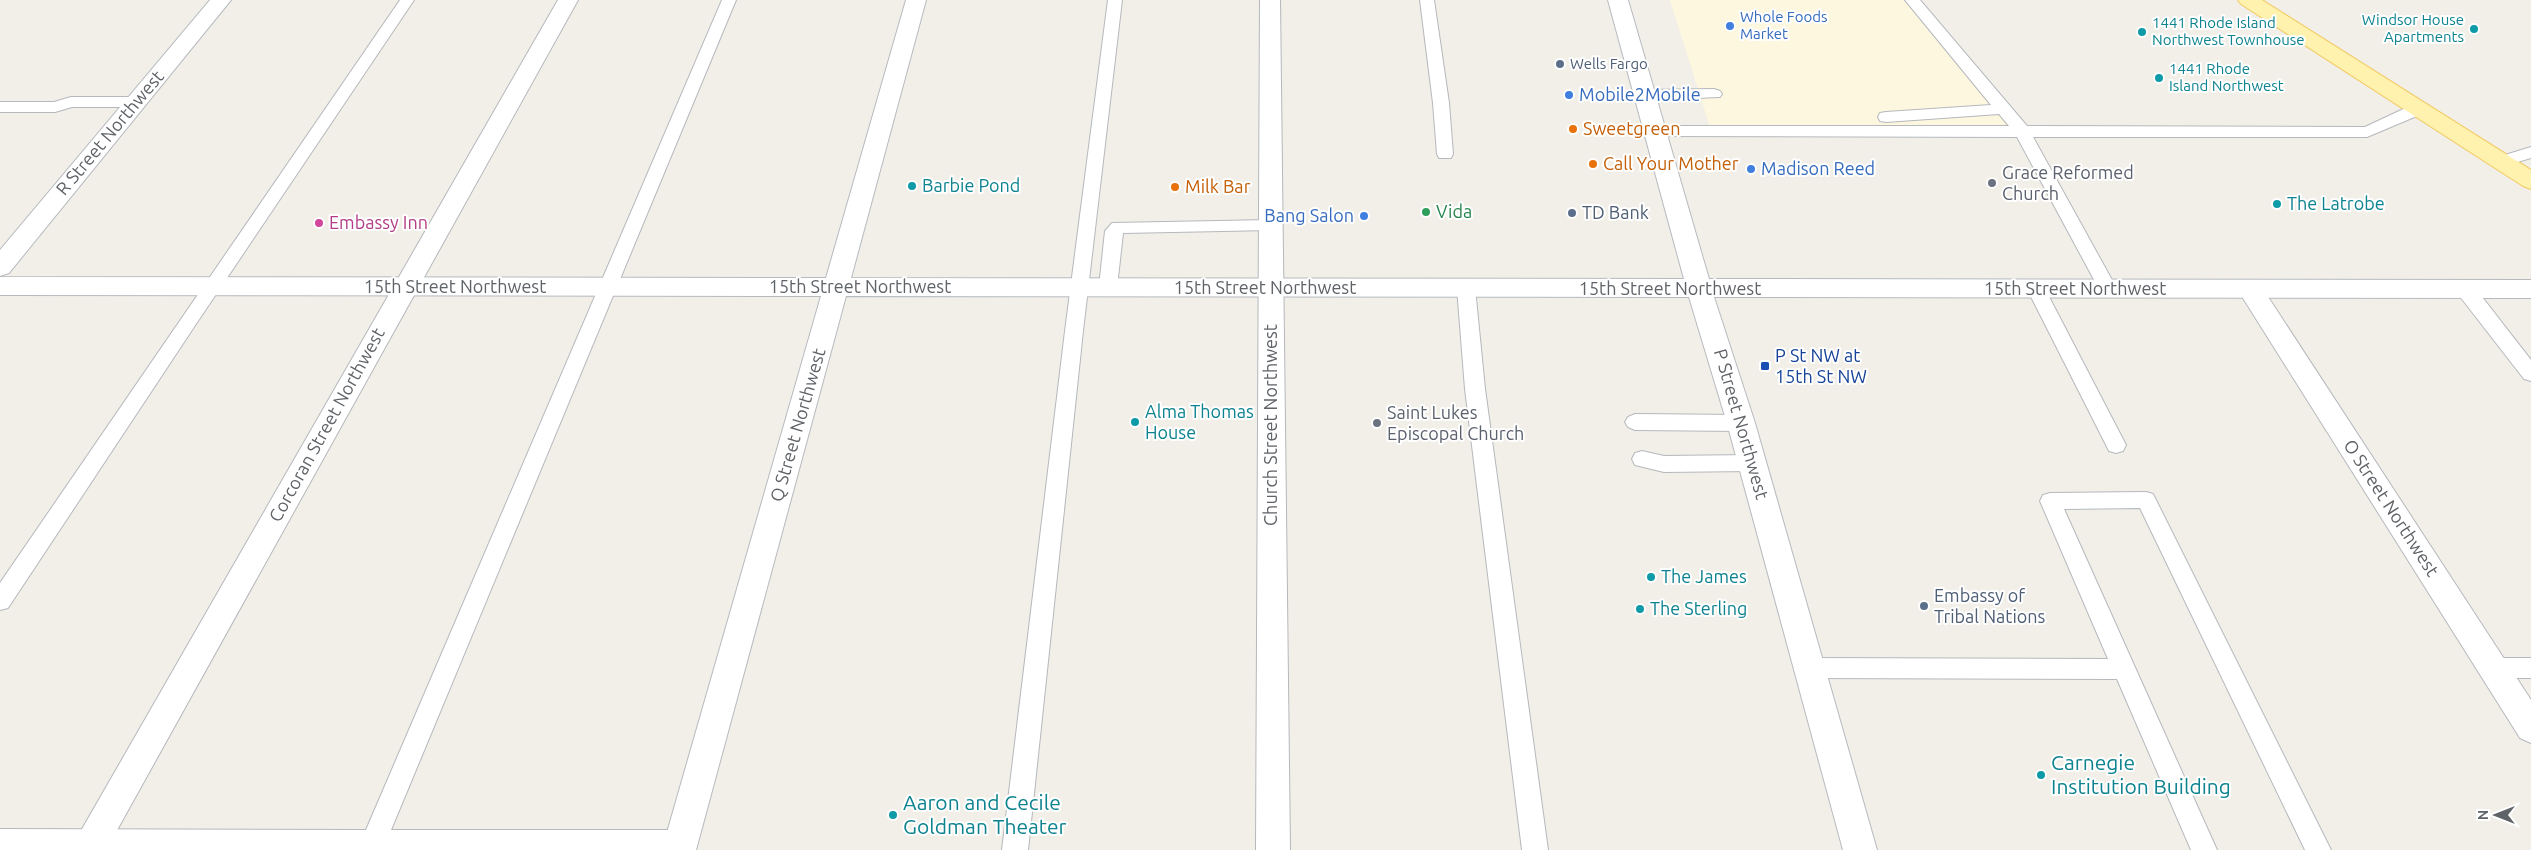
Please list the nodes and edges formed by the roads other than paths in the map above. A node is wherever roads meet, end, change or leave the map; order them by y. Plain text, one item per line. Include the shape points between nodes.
1 (220, 0) edge
2 (408, 0) edge
3 (568, 0) edge
4 (730, 0) edge
5 (916, 0) edge
6 (1115, 0) edge
7 (1270, 0) edge
8 (1427, 0) edge
9 (1618, 0) edge
10 (1912, 0) edge
11 (2248, 0) edge
12 (1714, 94) dead end
13 (1644, 95) junction
14 (136, 102) junction
15 (0, 107) edge
16 (2418, 108) junction
17 (2003, 109) junction
18 (1886, 117) dead end
19 (1654, 131) junction
20 (2022, 131) junction
21 (2531, 152) edge
22 (1444, 154) dead end
23 (2501, 162) junction
24 (2531, 181) edge
25 (1270, 226) junction
26 (0, 267) edge
27 (0, 286) edge
28 (212, 286) junction
29 (406, 286) junction
30 (608, 286) junction
31 (836, 287) junction
32 (1079, 287) junction
33 (1108, 287) junction
34 (1271, 288) junction
35 (1466, 288) junction
36 (1700, 289) junction
37 (2036, 289) junction
38 (2108, 289) junction
39 (2250, 289) junction
40 (2465, 289) junction
41 (2531, 289) edge
42 (2531, 374) edge
43 (1635, 422) dead end
44 (1741, 423) junction
45 (2116, 445) dead end
46 (1642, 459) dead end
47 (1752, 463) junction
48 (0, 601) edge
49 (1810, 668) junction
50 (2493, 668) junction
51 (2531, 668) edge
52 (2124, 669) junction
53 (2531, 728) edge
54 (0, 841) edge
55 (373, 843) junction
56 (90, 846) edge
57 (680, 846) edge
58 (1015, 850) edge
59 (1273, 850) edge
60 (1535, 850) edge
61 (1860, 850) edge
62 (2204, 850) edge
63 (2318, 850) edge

1 - 14 main road, R Street Northwest
2 - 28 lane
3 - 29 main road, Corcoran Street Northwest
4 - 30 lane
5 - 31 main road, Q Street Northwest
6 - 32 lane
7 - 25 main road, Church Street Northwest
8 - 22 lane via 1441,103
9 - 13 main road, P Street Northwest
10 - 17 lane
11 - 16 main road
12 - 13 lane
13 - 19 main road, P Street Northwest
14 - 15 lane
14 - 26 main road, R Street Northwest
16 - 20 lane via 2367,132
16 - 23 main road
17 - 18 lane
17 - 20 lane
19 - 20 lane
19 - 36 main road, P Street Northwest
20 - 38 lane
21 - 23 lane
23 - 24 main road
25 - 33 lane via 1118,227 1114,230
25 - 34 main road, Church Street Northwest
27 - 28 main road, 15th Street Northwest
28 - 29 main road, 15th Street Northwest
28 - 48 lane
29 - 30 main road, 15th Street Northwest
29 - 56 main road, Corcoran Street Northwest
30 - 31 main road, 15th Street Northwest
30 - 55 lane
31 - 32 main road, 15th Street Northwest
31 - 57 main road, Q Street Northwest
32 - 33 main road, 15th Street Northwest
32 - 58 lane
33 - 34 main road, 15th Street Northwest
34 - 35 main road, 15th Street Northwest
34 - 59 main road, Church Street Northwest
35 - 36 main road, 15th Street Northwest
35 - 60 lane via 1475,389
36 - 37 main road, 15th Street Northwest
36 - 44 main road, P Street Northwest
37 - 38 main road, 15th Street Northwest
37 - 45 lane
38 - 39 main road, 15th Street Northwest
39 - 40 main road, 15th Street Northwest
39 - 50 main road, O Street Northwest
40 - 41 main road, 15th Street Northwest
40 - 42 lane
43 - 44 lane
44 - 47 main road, P Street Northwest
46 - 47 lane via 1664,464
47 - 49 main road, P Street Northwest
49 - 52 lane
49 - 61 main road, P Street Northwest
50 - 51 lane
50 - 53 main road, O Street Northwest
52 - 62 lane
52 - 63 lane via 2050,501 2146,500
54 - 56 lane
55 - 56 lane
55 - 57 lane

